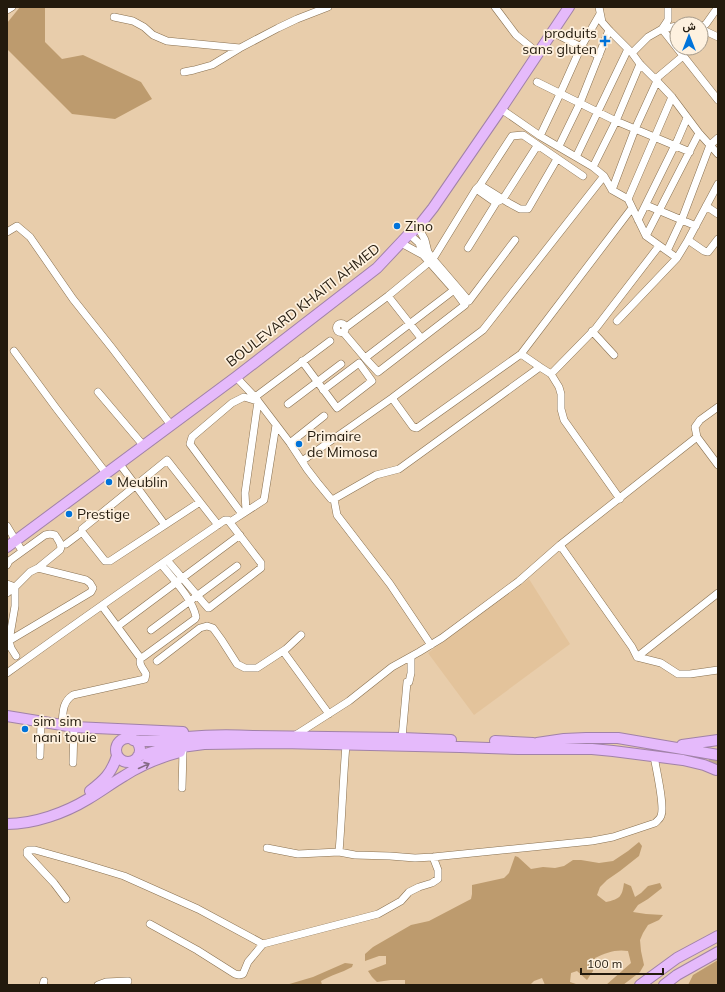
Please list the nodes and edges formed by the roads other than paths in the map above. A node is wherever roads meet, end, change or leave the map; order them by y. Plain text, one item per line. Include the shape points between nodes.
1 (12, 7) edge
2 (328, 7) edge
3 (495, 7) edge
4 (569, 7) edge
5 (668, 7) edge
6 (718, 7) edge
7 (7, 10) edge
8 (600, 10) edge
9 (114, 17) dead end
10 (709, 20) edge
11 (669, 28) edge
12 (662, 29) junction
13 (609, 30) junction
14 (552, 32) junction
15 (709, 32) edge
16 (718, 37) edge
17 (669, 38) edge
18 (581, 47) junction
19 (240, 48) junction
20 (630, 51) junction
21 (538, 52) junction
22 (599, 56) junction
23 (684, 56) joint
24 (640, 64) junction
25 (184, 72) dead end
26 (657, 81) junction
27 (537, 82) dead end
28 (560, 94) junction
29 (672, 97) junction
30 (718, 100) edge
31 (580, 103) junction
32 (501, 109) junction
33 (598, 112) junction
34 (687, 118) junction
35 (616, 120) junction
36 (635, 129) junction
37 (699, 133) junction
38 (540, 136) junction
39 (655, 137) junction
40 (718, 138) edge
41 (675, 145) junction
42 (710, 145) junction
43 (537, 146) junction
44 (559, 146) junction
45 (690, 152) junction
46 (718, 154) edge
47 (576, 157) junction
48 (557, 159) junction
49 (593, 167) junction
50 (583, 176) dead end
51 (604, 176) junction
52 (718, 184) edge
53 (478, 187) junction
54 (612, 190) junction
55 (628, 199) junction
56 (499, 201) junction
57 (646, 205) junction
58 (706, 206) junction
59 (632, 208) junction
60 (659, 211) junction
61 (718, 214) edge
62 (682, 219) junction
63 (638, 220) junction
64 (696, 226) junction
65 (418, 227) junction
66 (7, 232) edge
67 (409, 234) junction
68 (646, 236) junction
69 (718, 239) edge
70 (515, 240) dead end
71 (688, 240) junction
72 (402, 243) junction
73 (659, 246) junction
74 (468, 248) dead end
75 (667, 251) junction
76 (425, 254) junction
77 (677, 258) junction
78 (431, 260) junction
79 (454, 290) junction
80 (388, 296) junction
81 (617, 321) dead end
82 (410, 323) junction
83 (592, 332) junction
84 (421, 338) junction
85 (330, 341) dead end
86 (14, 352) dead end
87 (521, 354) junction
88 (614, 355) dead end
89 (365, 358) junction
90 (302, 361) junction
91 (341, 364) dead end
92 (540, 367) junction
93 (551, 374) junction
94 (236, 376) junction
95 (317, 382) junction
96 (323, 390) junction
97 (98, 392) dead end
98 (392, 398) junction
99 (257, 400) junction
100 (288, 404) dead end
101 (718, 407) edge
102 (324, 416) dead end
103 (171, 425) junction
104 (276, 425) junction
105 (697, 437) junction
106 (290, 443) junction
107 (143, 445) junction
108 (302, 461) junction
109 (119, 463) junction
110 (718, 465) edge
111 (106, 473) junction
112 (136, 486) junction
113 (334, 499) junction
114 (620, 499) junction
115 (200, 502) junction
116 (244, 512) junction
117 (230, 522) junction
118 (165, 525) junction
119 (218, 525) junction
120 (7, 526) edge
121 (82, 532) junction
122 (240, 535) junction
123 (11, 544) edge
124 (66, 544) dead end
125 (560, 545) junction
126 (22, 551) junction
127 (164, 562) junction
128 (7, 564) edge
129 (237, 566) dead end
130 (38, 568) junction
131 (179, 581) junction
132 (7, 584) edge
133 (15, 587) junction
134 (7, 593) edge
135 (718, 593) edge
136 (197, 596) junction
137 (190, 601) junction
138 (102, 606) junction
139 (118, 626) junction
140 (151, 630) dead end
141 (302, 635) dead end
142 (8, 642) edge
143 (431, 645) junction
144 (283, 651) junction
145 (16, 656) dead end
146 (141, 657) junction
147 (410, 657) junction
148 (637, 657) junction
149 (157, 661) dead end
150 (718, 670) edge
151 (7, 673) edge
152 (329, 714) junction
153 (7, 716) edge
154 (41, 722) junction
155 (62, 725) junction
156 (74, 727) junction
157 (96, 728) junction
158 (231, 735) junction
159 (294, 736) junction
160 (402, 738) junction
161 (122, 739) junction
162 (133, 740) junction
163 (718, 740) edge
164 (537, 743) junction
165 (215, 744) junction
166 (346, 745) junction
167 (674, 747) junction
168 (183, 751) junction
169 (40, 756) dead end
170 (117, 756) junction
171 (138, 756) junction
172 (654, 756) junction
173 (715, 757) edge
174 (129, 762) junction
175 (73, 763) dead end
176 (717, 771) edge
177 (182, 788) dead end
178 (88, 799) junction
179 (7, 818) edge
180 (7, 824) edge
181 (267, 848) dead end
182 (339, 852) junction
183 (433, 857) junction
184 (66, 899) dead end
185 (150, 924) dead end
186 (718, 930) edge
187 (718, 936) edge
188 (263, 944) junction
189 (718, 952) edge
190 (677, 958) junction
191 (128, 981) dead end
192 (98, 985) edge
193 (640, 985) edge
194 (664, 985) edge

1 - 7 street
2 - 19 street via 297,19
3 - 21 street via 516,35
4 - 14 highway, BOULEVARD KHAITI AHMED
5 - 12 street via 668,20
6 - 10 street
8 - 13 street via 602,22
8 - 18 street
9 - 19 street via 133,21 167,41
11 - 12 street
12 - 17 street
12 - 20 street
13 - 20 street
13 - 22 street
14 - 18 street
14 - 21 highway, BOULEVARD KHAITI AHMED
15 - 16 street
18 - 22 street
18 - 28 street
19 - 25 street via 212,64
20 - 24 street
20 - 33 street
21 - 32 highway, BOULEVARD KHAITI AHMED
22 - 31 street
23 - 26 street via 658,77
23 - 30 street
24 - 26 street
24 - 35 street
26 - 29 street
26 - 36 street
27 - 28 street
28 - 31 street
28 - 38 street
29 - 34 street
29 - 39 street
31 - 33 street
31 - 44 street
32 - 38 street
32 - 65 highway, BOULEVARD KHAITI AHMED
33 - 35 street
33 - 47 street
34 - 37 street
34 - 41 street
35 - 36 street
35 - 49 street
36 - 39 street
36 - 54 street
37 - 42 street
37 - 45 street
38 - 44 street
39 - 41 street
39 - 55 street
40 - 42 street
41 - 45 street
41 - 57 street
42 - 46 street
42 - 62 street
43 - 48 street
43 - 53 street via 523,135 512,136
43 - 56 street
44 - 47 street
45 - 60 street
47 - 49 street
48 - 50 street
48 - 56 street via 528,209 520,209
49 - 51 street
51 - 54 street
51 - 98 street via 484,330
52 - 58 street
53 - 56 street
53 - 78 street
54 - 55 street
55 - 59 street
56 - 74 street
57 - 60 street
57 - 63 street
58 - 61 street
58 - 64 street
59 - 63 street
59 - 87 street
60 - 62 street
60 - 68 street
62 - 64 street
62 - 75 street
63 - 68 street
64 - 71 street
65 - 67 highway, BOULEVARD KHAITI AHMED
65 - 76 street via 425,240
66 - 103 street via 17,226 30,237 73,299
67 - 72 highway, BOULEVARD KHAITI AHMED
67 - 76 street via 420,243
68 - 73 street
69 - 71 street via 708,252
70 - 78 street via 469,300
71 - 77 street
72 - 76 street
72 - 94 highway, BOULEVARD KHAITI AHMED via 377,268
73 - 75 street
73 - 83 street
75 - 77 street
76 - 78 street
77 - 81 street
78 - 79 street
78 - 80 street
79 - 82 street
79 - 84 street via 464,305
80 - 82 street
80 - 89 street via 344,330
82 - 84 street
82 - 89 street
83 - 88 street
83 - 93 street
84 - 89 street via 378,372
85 - 90 street
86 - 111 street
87 - 92 street
87 - 98 street via 417,428 413,427
90 - 95 street
90 - 99 street
91 - 95 street
92 - 93 street
92 - 113 street via 399,469 376,475
93 - 114 street via 561,394 560,409 564,420
94 - 99 street
94 - 103 highway, BOULEVARD KHAITI AHMED
95 - 96 street
95 - 100 street
96 - 96 street via 337,408 372,381 359,362
97 - 107 street
98 - 108 street
99 - 104 street
99 - 116 street
99 - 116 street via 244,397 232,403 192,436 190,444
101 - 105 street via 700,420 695,427
102 - 106 street
103 - 107 highway, BOULEVARD KHAITI AHMED
104 - 106 street
104 - 116 street via 264,500
105 - 110 street
105 - 114 street
106 - 108 street
107 - 109 highway, BOULEVARD KHAITI AHMED
108 - 113 street
109 - 111 highway, BOULEVARD KHAITI AHMED
109 - 112 street
111 - 123 highway, BOULEVARD KHAITI AHMED
112 - 115 street via 167,460
112 - 118 street
112 - 121 street via 82,529
113 - 143 street via 337,516 390,584
114 - 125 street
115 - 118 street
115 - 119 street
116 - 117 street
117 - 119 street via 225,520
117 - 122 street
118 - 121 street via 108,562
119 - 127 street
120 - 123 street
121 - 124 street
122 - 131 street
122 - 136 street via 261,563 261,568 209,608
123 - 126 street
125 - 143 street via 518,581
125 - 148 street
126 - 128 street
126 - 130 street via 45,535 55,535 61,545 60,550
127 - 131 street
127 - 138 street
129 - 136 street
130 - 133 street via 30,572
130 - 142 street via 86,580 93,588 91,592
131 - 136 street
131 - 137 street
131 - 139 street
132 - 133 street
133 - 134 street
133 - 142 street via 15,606
135 - 148 street
136 - 137 street
137 - 140 street
137 - 146 street via 196,615 195,619
138 - 139 street
138 - 151 street
139 - 146 street
141 - 144 street
142 - 145 street
143 - 147 street
144 - 149 street via 257,668 245,668 237,664 213,628 207,626 200,628
144 - 152 street
146 - 155 street via 140,665 146,674 145,679 73,695 64,706
147 - 152 street via 392,667
147 - 160 street
148 - 150 street via 662,663 678,674
152 - 159 street
153 - 154 highway
154 - 155 highway
154 - 169 street
155 - 156 highway
156 - 157 highway
156 - 175 street
157 - 158 highway
157 - 161 highway
158 - 159 highway
158 - 162 highway
159 - 160 highway
160 - 164 highway
161 - 162 highway
161 - 170 highway via 117,745
162 - 171 highway via 139,745
163 - 167 highway
164 - 167 highway via 607,737
164 - 173 highway via 614,744
165 - 166 highway
165 - 168 highway
165 - 171 highway via 159,750
166 - 172 highway via 592,749
166 - 182 street
167 - 173 highway
168 - 177 street
178 -> 168 highway via 134,770
170 - 174 highway via 122,761
170 - 179 highway via 110,773 74,801 45,812
171 - 174 highway
172 - 176 highway via 692,762
172 - 183 street via 662,806 662,815 655,823 592,841
173 - 176 highway
174 - 178 highway
178 - 180 highway via 48,817
181 - 182 street via 298,854
182 - 183 street via 355,855
183 - 188 street via 438,879 409,892 400,901 378,914
184 - 188 street via 30,859 27,851 34,850 124,876 198,908
185 - 188 street via 239,975 243,974 248,962
186 - 190 highway
187 - 190 highway
189 - 194 highway
190 - 193 highway
191 - 192 street

